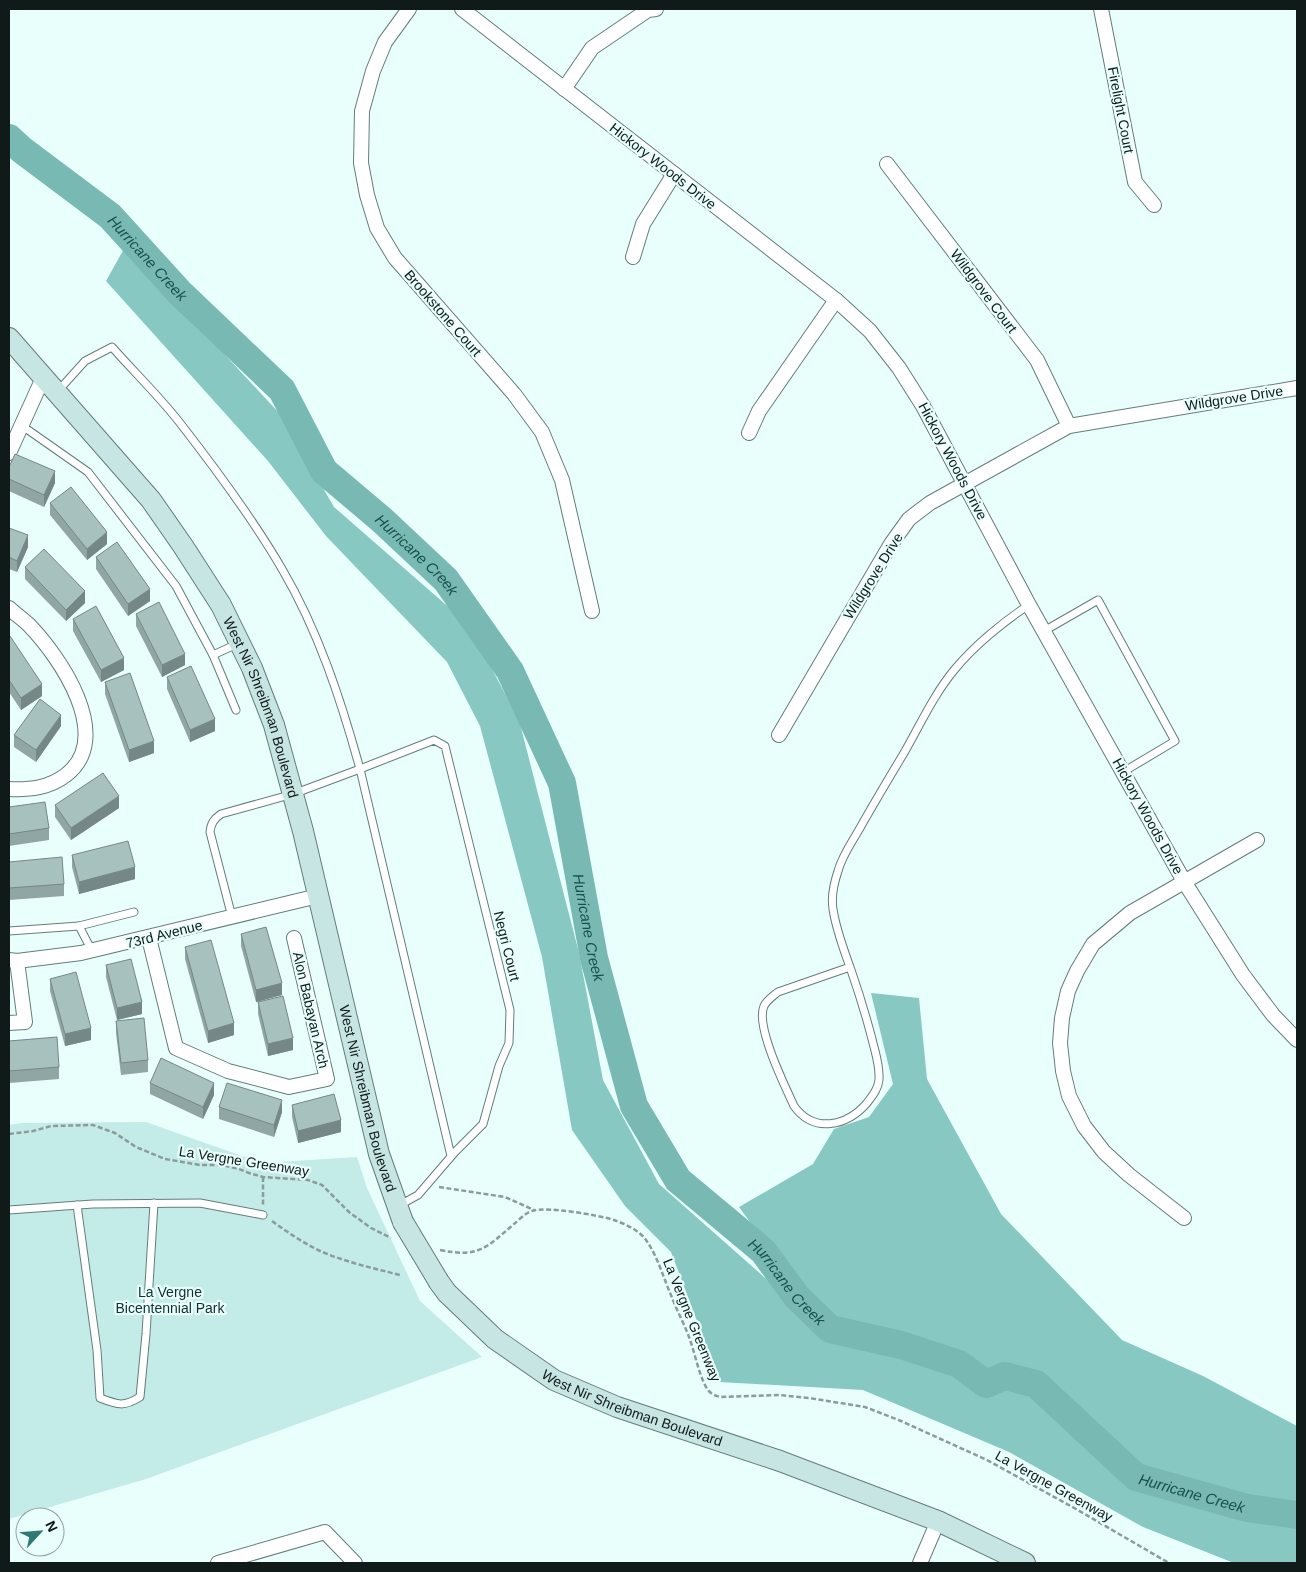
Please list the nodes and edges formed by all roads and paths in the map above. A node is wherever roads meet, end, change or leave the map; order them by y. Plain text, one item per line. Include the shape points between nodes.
1 (409, 9) edge
2 (462, 9) edge
3 (656, 9) edge
4 (1101, 9) edge
5 (564, 89) junction
6 (887, 164) dead end
7 (674, 174) junction
8 (1154, 206) dead end
9 (633, 257) dead end
10 (836, 300) junction
11 (9, 338) edge
12 (43, 378) junction
13 (1297, 388) edge
14 (56, 393) junction
15 (21, 425) junction
16 (1069, 426) junction
17 (749, 433) dead end
18 (9, 453) edge
19 (965, 483) junction
20 (1029, 605) junction
21 (9, 608) edge
22 (592, 611) dead end
23 (1044, 631) junction
24 (240, 643) junction
25 (214, 655) junction
26 (236, 710) dead end
27 (780, 734) dead end
28 (360, 769) junction
29 (1123, 772) junction
30 (9, 789) edge
31 (293, 794) junction
32 (1257, 840) dead end
33 (1185, 883) junction
34 (318, 896) junction
35 (134, 912) dead end
36 (232, 917) junction
37 (78, 926) junction
38 (9, 931) edge
39 (149, 938) junction
40 (294, 938) dead end
41 (92, 951) junction
42 (13, 960) edge
43 (850, 967) junction
44 (9, 1022) edge
45 (1297, 1040) edge
46 (9, 1134) edge
47 (451, 1156) junction
48 (263, 1177) junction
49 (427, 1185) junction
50 (154, 1203) junction
51 (77, 1205) junction
52 (9, 1210) edge
53 (534, 1210) junction
54 (263, 1215) junction
55 (1184, 1218) dead end
56 (398, 1223) junction
57 (433, 1248) dead end
58 (400, 1275) dead end
59 (938, 1521) junction
60 (218, 1563) edge
61 (355, 1563) edge
62 (920, 1563) edge
63 (1025, 1563) edge
64 (1169, 1563) edge

1 - 22 street, Brookstone Court via 385,42 362,111 362,163 367,196 377,228 395,258 514,394 542,432 562,480
2 - 5 street, Hickory Woods Drive
3 - 5 street via 648,10 592,48
4 - 8 street, Firelight Court via 1135,182
5 - 7 street, Hickory Woods Drive
6 - 16 street, Wildgrove Court via 1037,360
7 - 9 street via 644,224
7 - 10 street, Hickory Woods Drive
10 - 17 street via 758,411
10 - 19 street, Hickory Woods Drive via 870,331 899,368
11 - 12 main road, West Nir Shreibman Boulevard
12 - 14 main road, West Nir Shreibman Boulevard
12 - 15 street
13 - 16 street, Wildgrove Drive
14 - 24 main road, West Nir Shreibman Boulevard via 150,500 221,605
14 - 28 lane via 84,361 112,347 179,422 256,528 299,601 336,690
15 - 18 street
15 - 25 lane via 88,472 176,586
16 - 19 street, Wildgrove Drive
19 - 20 street, Hickory Woods Drive
19 - 27 street, Wildgrove Drive via 909,519 891,544
20 - 23 street, Hickory Woods Drive
20 - 43 lane via 989,635 954,669 846,853 833,889 832,906
21 - 30 street via 29,625 61,666 82,710 86,734 79,761 60,780 25,790
23 - 29 street, Hickory Woods Drive
23 - 29 lane via 1098,600 1175,741
24 - 25 lane
24 - 31 main road, West Nir Shreibman Boulevard via 274,726
25 - 26 lane
28 - 31 lane
28 - 47 lane
28 - 47 lane, Negri Court via 434,740 445,746 510,1010 509,1043 483,1124
29 - 33 street, Hickory Woods Drive
31 - 34 main road, West Nir Shreibman Boulevard
31 - 36 lane via 221,814 211,824 210,832
32 - 33 street
33 - 45 street, Hickory Woods Drive via 1243,975
33 - 55 street via 1130,913 1093,944 1068,991 1060,1043 1069,1096 1084,1126 1110,1158
34 - 36 street, 73rd Avenue
34 - 56 main road, West Nir Shreibman Boulevard
35 - 37 lane
36 - 39 street, 73rd Avenue
37 - 38 lane
37 - 41 lane
39 - 40 street, Alon Babayan Arch via 176,1048 228,1071 289,1087 327,1079
39 - 41 street, 73rd Avenue
41 - 42 street, 73rd Avenue
42 - 44 street via 25,1022
43 - 43 lane via 879,1068 879,1082 876,1092 848,1120 819,1124 808,1121 794,1106 768,1043 762,1018 764,1007 778,992
46 - 48 path, La Vergne Greenway via 51,1126 93,1125 165,1158 200,1165 222,1165
47 - 49 lane, Negri Court
48 - 54 path
48 - 56 path, La Vergne Greenway via 308,1180 322,1185 371,1228
49 - 53 path via 505,1197
49 - 56 lane, Negri Court
50 - 51 lane
50 - 51 lane via 140,1396 129,1403 114,1403 100,1398 97,1350
50 - 54 lane via 200,1203
51 - 52 lane
53 - 57 path via 480,1251
53 - 64 path, La Vergne Greenway via 595,1215 631,1228 645,1238 659,1262 707,1389 714,1395 780,1395 865,1407 987,1460
54 - 58 path via 320,1251
56 - 59 main road, West Nir Shreibman Boulevard, bridge via 447,1293 495,1339 554,1380 616,1407 780,1461
59 - 62 street
59 - 63 main road, West Nir Shreibman Boulevard
60 - 61 street via 325,1532

